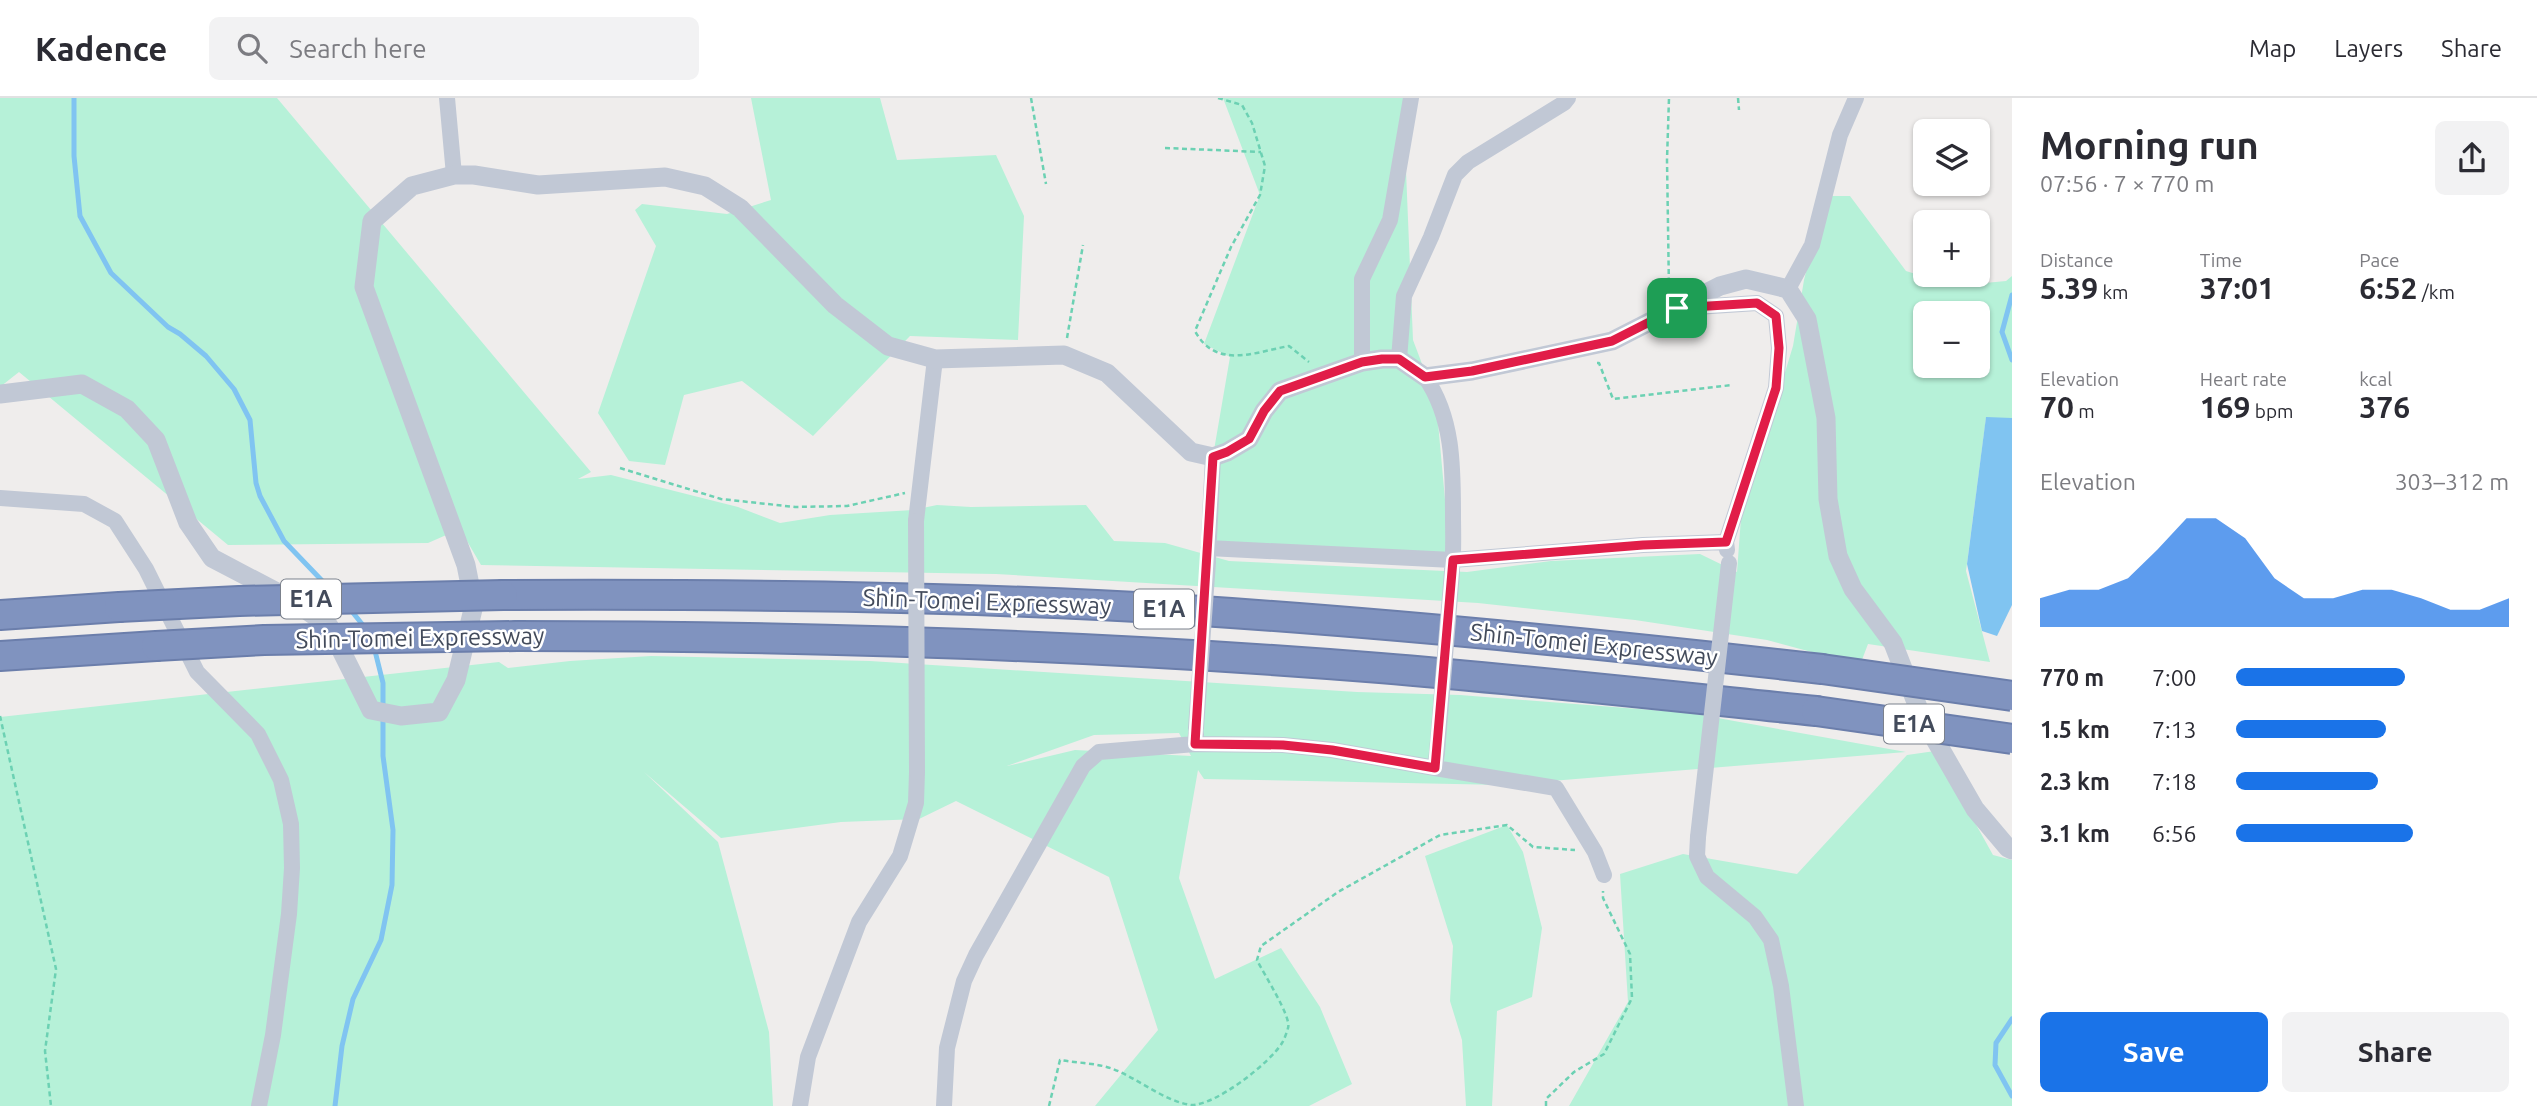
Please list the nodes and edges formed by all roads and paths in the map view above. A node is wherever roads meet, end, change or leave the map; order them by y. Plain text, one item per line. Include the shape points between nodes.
1 (447, 98) edge
2 (1031, 98) edge
3 (1218, 98) edge
4 (1411, 98) edge
5 (1568, 98) edge
6 (1670, 98) edge
7 (1738, 98) edge
8 (1856, 98) edge
9 (1739, 110) dead end
10 (1165, 148) dead end
11 (1261, 152) junction
12 (454, 175) junction
13 (1046, 184) dead end
14 (1083, 245) dead end
15 (1788, 289) junction
16 (1673, 310) junction
17 (1064, 355) junction
18 (935, 359) junction
19 (1399, 359) junction
20 (1362, 362) junction
21 (1586, 365) dead end
22 (1324, 375) junction
23 (1425, 377) junction
24 (1732, 385) dead end
25 (0, 394) edge
26 (1213, 457) junction
27 (620, 468) dead end
28 (918, 490) junction
29 (0, 498) edge
30 (1726, 542) junction
31 (1208, 555) junction
32 (1453, 566) junction
33 (0, 615) edge
34 (0, 656) edge
35 (2012, 696) edge
36 (0, 716) edge
37 (1196, 736) junction
38 (2012, 739) edge
39 (1436, 760) junction
40 (2012, 849) edge
41 (1595, 852) junction
42 (1604, 875) joint
43 (51, 1106) edge
44 (259, 1106) edge
45 (800, 1106) edge
46 (944, 1106) edge
47 (1049, 1106) edge
48 (1546, 1106) edge
49 (1796, 1106) edge

1 - 12 street
2 - 13 path
3 - 11 path via 1242,105
4 - 20 street via 1390,220 1362,279
5 - 19 street via 1455,175 1404,296
6 - 16 path via 1667,160
7 - 9 path
8 - 15 street via 1840,135 1812,245
10 - 11 path
11 - 22 path via 1265,166 1260,195 1231,247 1195,331 1210,350 1230,357 1289,346
12 - 18 street via 538,185 665,177 705,187 740,208 835,305 888,346
12 - 25 street via 412,186 372,221 364,287 466,565 474,606 456,680 439,712 401,716 371,710 329,626 290,599 212,558 188,523 156,440 127,409 82,384
14 - 17 path
15 - 16 street via 1746,279 1720,286
15 - 40 street via 1807,319 1826,418 1828,499 1838,556 1853,589 1893,643 1921,715 1976,809
16 - 23 street via 1612,341
16 - 30 street via 1757,303 1776,316 1776,388
17 - 18 street
17 - 26 street via 1107,373 1191,452
18 - 28 street
19 - 20 street
19 - 23 street
20 - 22 street
21 - 24 path via 1599,363 1613,399
22 - 26 street via 1280,391 1249,439
23 - 32 street via 1437,394 1453,461
26 - 31 street
27 - 28 path via 721,499 795,507 847,506
28 - 45 street, bridge via 916,803 900,856 859,922 808,1057
29 - 44 street via 84,504 115,521 146,569 197,672 258,734 281,779 291,824 289,914
30 - 32 street via 1643,545
30 - 49 street, bridge via 1730,563 1697,856 1707,877 1755,917 1771,940
31 - 32 street
31 - 37 street, bridge
32 - 39 street, bridge
33 - 35 highway, Shin-Tomei Expressway / E1A, bridge via 239,601 503,595 862,597 1186,610 1587,642
34 - 38 highway, Shin-Tomei Expressway / E1A, bridge via 264,640 517,636 715,637 1159,654 1380,668 1816,711
36 - 43 path via 56,969 45,1051
37 - 39 street
37 - 46 street via 1099,752 1083,766 964,981 947,1048
39 - 41 street via 1556,788
41 - 42 street
41 - 47 path via 1533,847 1507,825 1440,835 1338,892 1261,946 1257,960 1289,1027 1283,1042 1222,1097 1192,1106 1111,1068 1060,1060
42 - 48 path via 1603,898 1630,954 1632,998 1604,1054 1574,1072 1546,1099

